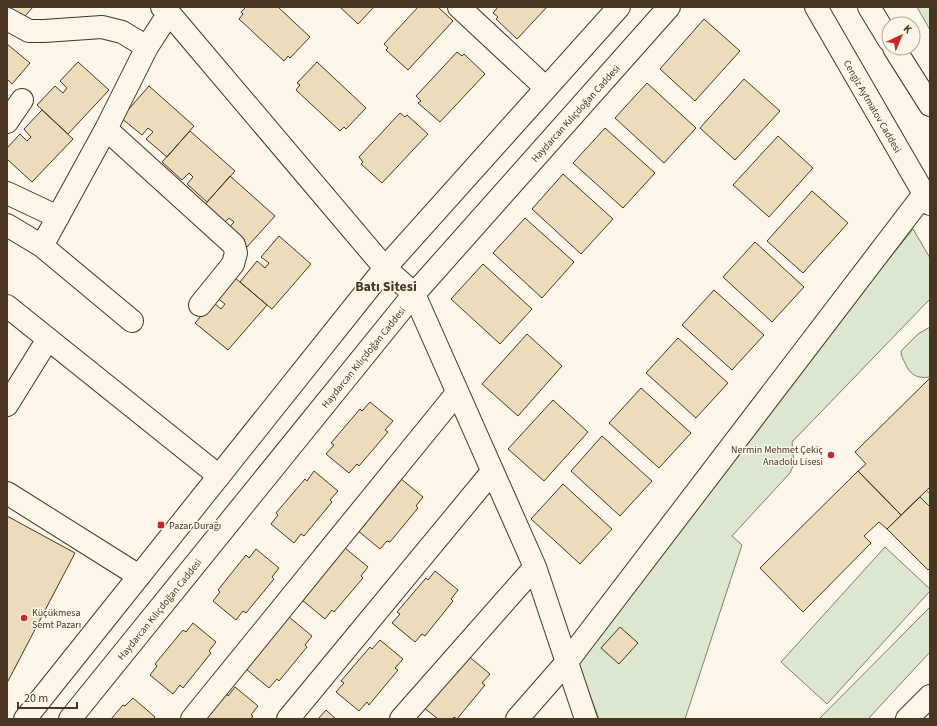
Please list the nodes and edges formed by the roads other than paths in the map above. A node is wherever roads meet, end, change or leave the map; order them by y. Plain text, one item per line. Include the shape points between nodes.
1 (459, 7) edge
2 (619, 7) edge
3 (669, 7) edge
4 (816, 7) edge
5 (869, 7) edge
6 (165, 10) edge
7 (7, 19) edge
8 (881, 27) edge
9 (147, 48) junction
10 (899, 56) edge
11 (546, 88) junction
12 (22, 100) dead end
13 (930, 105) edge
14 (7, 122) edge
15 (106, 129) junction
16 (7, 193) edge
17 (927, 199) edge
18 (58, 217) junction
19 (7, 225) edge
20 (42, 246) junction
21 (385, 268) junction
22 (414, 294) junction
23 (7, 306) edge
24 (200, 306) dead end
25 (132, 321) dead end
26 (48, 339) junction
27 (457, 393) junction
28 (7, 405) edge
29 (492, 472) junction
30 (219, 476) junction
31 (7, 493) edge
32 (534, 567) junction
33 (139, 576) junction
34 (566, 663) junction
35 (930, 696) edge
36 (25, 719) edge
37 (70, 719) edge
38 (192, 719) edge
39 (288, 719) edge
40 (401, 719) edge
41 (517, 719) edge
42 (586, 719) edge
43 (907, 719) edge

1 - 11 street
2 - 11 street
3 - 22 street, Haydarcan Kılıçdoğan Caddesi
4 - 17 street, Cengiz Aytmatov Caddesi
5 - 8 street
6 - 9 street
6 - 21 street
7 - 9 street via 29,31 102,27 122,32
9 - 15 street
10 - 13 street
11 - 21 street
12 - 14 street
15 - 18 street
15 - 24 street via 234,245 236,253 233,264
16 - 18 street
17 - 34 street
18 - 20 street
19 - 20 street
20 - 25 street
21 - 22 street
21 - 30 street
22 - 27 street
22 - 37 street, Haydarcan Kılıçdoğan Caddesi
23 - 26 street
26 - 28 street
26 - 30 street
27 - 29 street
27 - 38 street
29 - 32 street
29 - 39 street
30 - 33 street
31 - 33 street
32 - 34 street
32 - 40 street
33 - 36 street
34 - 41 street
34 - 42 street
35 - 43 street

